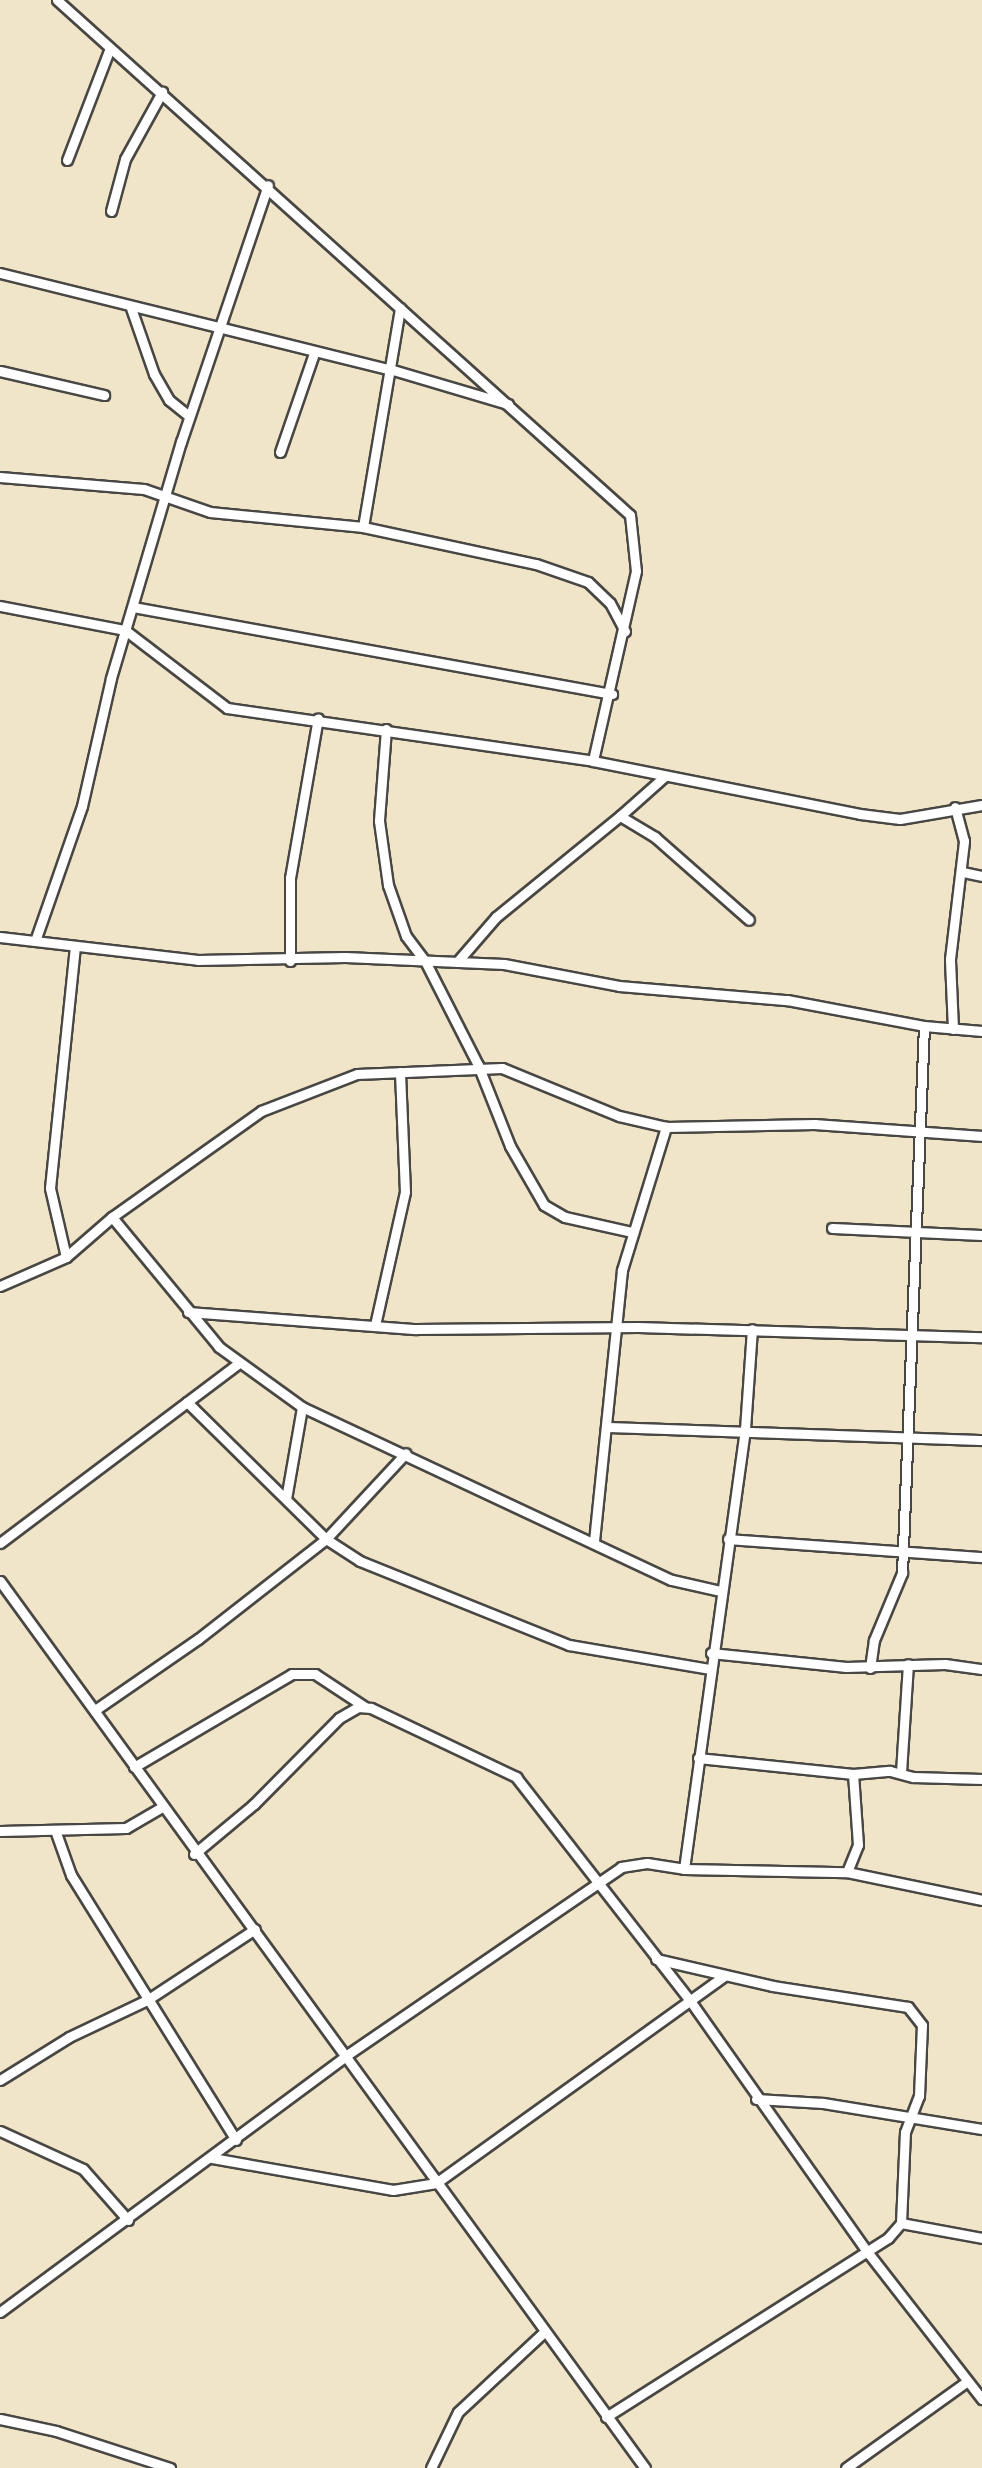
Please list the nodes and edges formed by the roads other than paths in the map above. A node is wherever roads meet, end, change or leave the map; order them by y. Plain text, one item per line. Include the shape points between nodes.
1 (57, 0) edge
2 (110, 48) junction
3 (162, 92) junction
4 (67, 160) dead end
5 (268, 185) junction
6 (111, 211) dead end
7 (0, 273) edge
8 (131, 308) junction
9 (400, 308) junction
10 (222, 328) junction
11 (314, 353) junction
12 (393, 370) junction
13 (0, 371) edge
14 (104, 395) dead end
15 (511, 405) junction
16 (189, 416) junction
17 (280, 452) dead end
18 (0, 477) edge
19 (167, 499) junction
20 (363, 527) junction
21 (0, 606) edge
22 (133, 607) junction
23 (125, 630) junction
24 (625, 631) junction
25 (612, 694) junction
26 (318, 718) junction
27 (386, 729) junction
28 (593, 761) junction
29 (665, 776) junction
30 (982, 805) edge
31 (955, 807) junction
32 (620, 816) junction
33 (963, 872) junction
34 (982, 876) edge
35 (749, 920) dead end
36 (0, 937) edge
37 (35, 941) junction
38 (75, 946) junction
39 (290, 961) junction
40 (425, 961) junction
41 (457, 962) junction
42 (924, 1026) junction
43 (953, 1029) junction
44 (982, 1031) edge
45 (478, 1065) junction
46 (400, 1072) junction
47 (666, 1127) junction
48 (918, 1134) junction
49 (982, 1136) edge
50 (112, 1217) junction
51 (832, 1228) dead end
52 (632, 1232) junction
53 (914, 1233) junction
54 (982, 1235) edge
55 (66, 1257) junction
56 (0, 1286) edge
57 (188, 1312) junction
58 (375, 1325) junction
59 (617, 1327) junction
60 (752, 1329) junction
61 (915, 1335) junction
62 (982, 1337) edge
63 (239, 1363) junction
64 (187, 1402) junction
65 (302, 1407) junction
66 (606, 1427) junction
67 (744, 1431) junction
68 (911, 1438) junction
69 (982, 1440) edge
70 (406, 1453) junction
71 (286, 1499) junction
72 (326, 1539) junction
73 (728, 1539) junction
74 (594, 1541) junction
75 (0, 1543) edge
76 (904, 1550) junction
77 (982, 1557) edge
78 (0, 1581) edge
79 (720, 1591) junction
80 (711, 1653) junction
81 (908, 1664) junction
82 (870, 1668) junction
83 (709, 1669) junction
84 (982, 1669) edge
85 (365, 1707) junction
86 (95, 1710) junction
87 (698, 1758) junction
88 (134, 1767) junction
89 (901, 1772) junction
90 (853, 1774) junction
91 (982, 1779) edge
92 (162, 1807) junction
93 (55, 1830) junction
94 (0, 1831) edge
95 (194, 1854) junction
96 (684, 1869) junction
97 (847, 1872) junction
98 (597, 1879) junction
99 (982, 1900) edge
100 (255, 1929) junction
101 (656, 1959) junction
102 (725, 1975) junction
103 (147, 2000) junction
104 (691, 2002) junction
105 (344, 2057) junction
106 (0, 2080) edge
107 (756, 2099) junction
108 (911, 2116) junction
109 (982, 2129) edge
110 (0, 2131) edge
111 (236, 2140) junction
112 (212, 2158) junction
113 (436, 2183) junction
114 (128, 2220) junction
115 (901, 2223) junction
116 (982, 2238) edge
117 (869, 2254) junction
118 (0, 2312) edge
119 (543, 2333) junction
120 (966, 2382) junction
121 (982, 2399) edge
122 (606, 2417) junction
123 (0, 2419) edge
124 (170, 2468) edge
125 (431, 2468) edge
126 (645, 2468) edge
127 (846, 2468) edge

1 - 2 street
2 - 3 street
2 - 4 street
3 - 5 street
3 - 6 street via 125,159
5 - 9 street
5 - 10 street
7 - 8 street
8 - 10 street
8 - 16 street via 154,374 169,400
9 - 12 street
9 - 15 street
10 - 11 street
10 - 16 street
11 - 12 street
11 - 17 street
12 - 15 street
12 - 20 street
13 - 14 street
15 - 24 street via 630,515 636,571
16 - 19 street
18 - 19 street via 116,485
19 - 20 street via 273,522
19 - 22 street
20 - 24 street via 536,564 588,582 610,603
21 - 23 street
22 - 23 street
22 - 25 street
23 - 26 street via 227,708
23 - 37 street via 82,806
24 - 25 street
25 - 28 street
26 - 27 street
26 - 39 street via 290,878
27 - 28 street
27 - 40 street via 379,821 388,885 406,936
28 - 29 street
29 - 31 street via 900,819
29 - 32 street
30 - 31 street
31 - 33 street via 964,841
32 - 35 street via 663,843
32 - 41 street via 496,917
33 - 34 street
33 - 43 street via 950,959
36 - 37 street
37 - 38 street
38 - 39 street via 198,960
38 - 55 street via 50,1188
39 - 40 street
40 - 41 street
40 - 45 street
41 - 42 street via 504,964 636,988 787,1000
42 - 43 street
42 - 48 street
43 - 44 street
45 - 46 street
45 - 47 street via 528,1075 619,1116
45 - 52 street via 510,1146 544,1205 565,1217
46 - 50 street via 333,1080 261,1111
46 - 58 street via 405,1192
47 - 48 street via 815,1124
47 - 52 street
48 - 49 street
48 - 53 street
50 - 55 street
50 - 57 street
51 - 53 street
52 - 59 street
53 - 54 street
53 - 61 street
55 - 56 street
57 - 58 street
57 - 63 street
58 - 59 street
59 - 60 street
59 - 66 street
60 - 61 street
60 - 67 street
61 - 62 street
61 - 68 street
63 - 64 street
63 - 65 street
64 - 71 street
64 - 75 street
65 - 70 street
65 - 71 street
66 - 67 street
66 - 74 street
67 - 68 street
67 - 73 street
68 - 69 street
68 - 76 street
70 - 72 street
70 - 74 street
71 - 72 street
72 - 83 street via 360,1561 569,1645
72 - 86 street via 198,1639
73 - 76 street
73 - 79 street
74 - 79 street via 672,1580
76 - 77 street
76 - 82 street via 896,1596 879,1625
78 - 86 street
79 - 80 street
80 - 82 street
80 - 83 street
81 - 82 street
81 - 84 street
81 - 89 street
83 - 87 street
85 - 88 street via 315,1674 292,1674
85 - 95 street via 339,1718 254,1804
85 - 98 street via 516,1777
86 - 88 street
87 - 90 street
87 - 96 street
88 - 92 street
89 - 90 street
89 - 91 street
90 - 97 street via 858,1845
92 - 93 street via 134,1826
92 - 95 street
93 - 94 street
93 - 103 street via 71,1875
95 - 100 street
96 - 97 street
96 - 98 street via 634,1863
97 - 99 street
98 - 101 street
98 - 105 street
100 - 103 street
100 - 105 street
101 - 102 street
101 - 104 street
102 - 104 street
102 - 108 street via 908,2007 922,2025 919,2096
103 - 106 street via 69,2037
103 - 111 street
104 - 107 street
104 - 113 street
105 - 111 street
105 - 113 street
107 - 108 street
107 - 117 street
108 - 109 street
108 - 115 street via 903,2146
110 - 114 street via 83,2169
111 - 112 street
112 - 113 street via 393,2190
112 - 114 street
113 - 119 street
114 - 118 street
115 - 116 street
115 - 117 street
117 - 120 street
117 - 122 street
119 - 122 street
119 - 125 street via 458,2412
120 - 121 street
120 - 127 street
122 - 126 street
123 - 124 street

